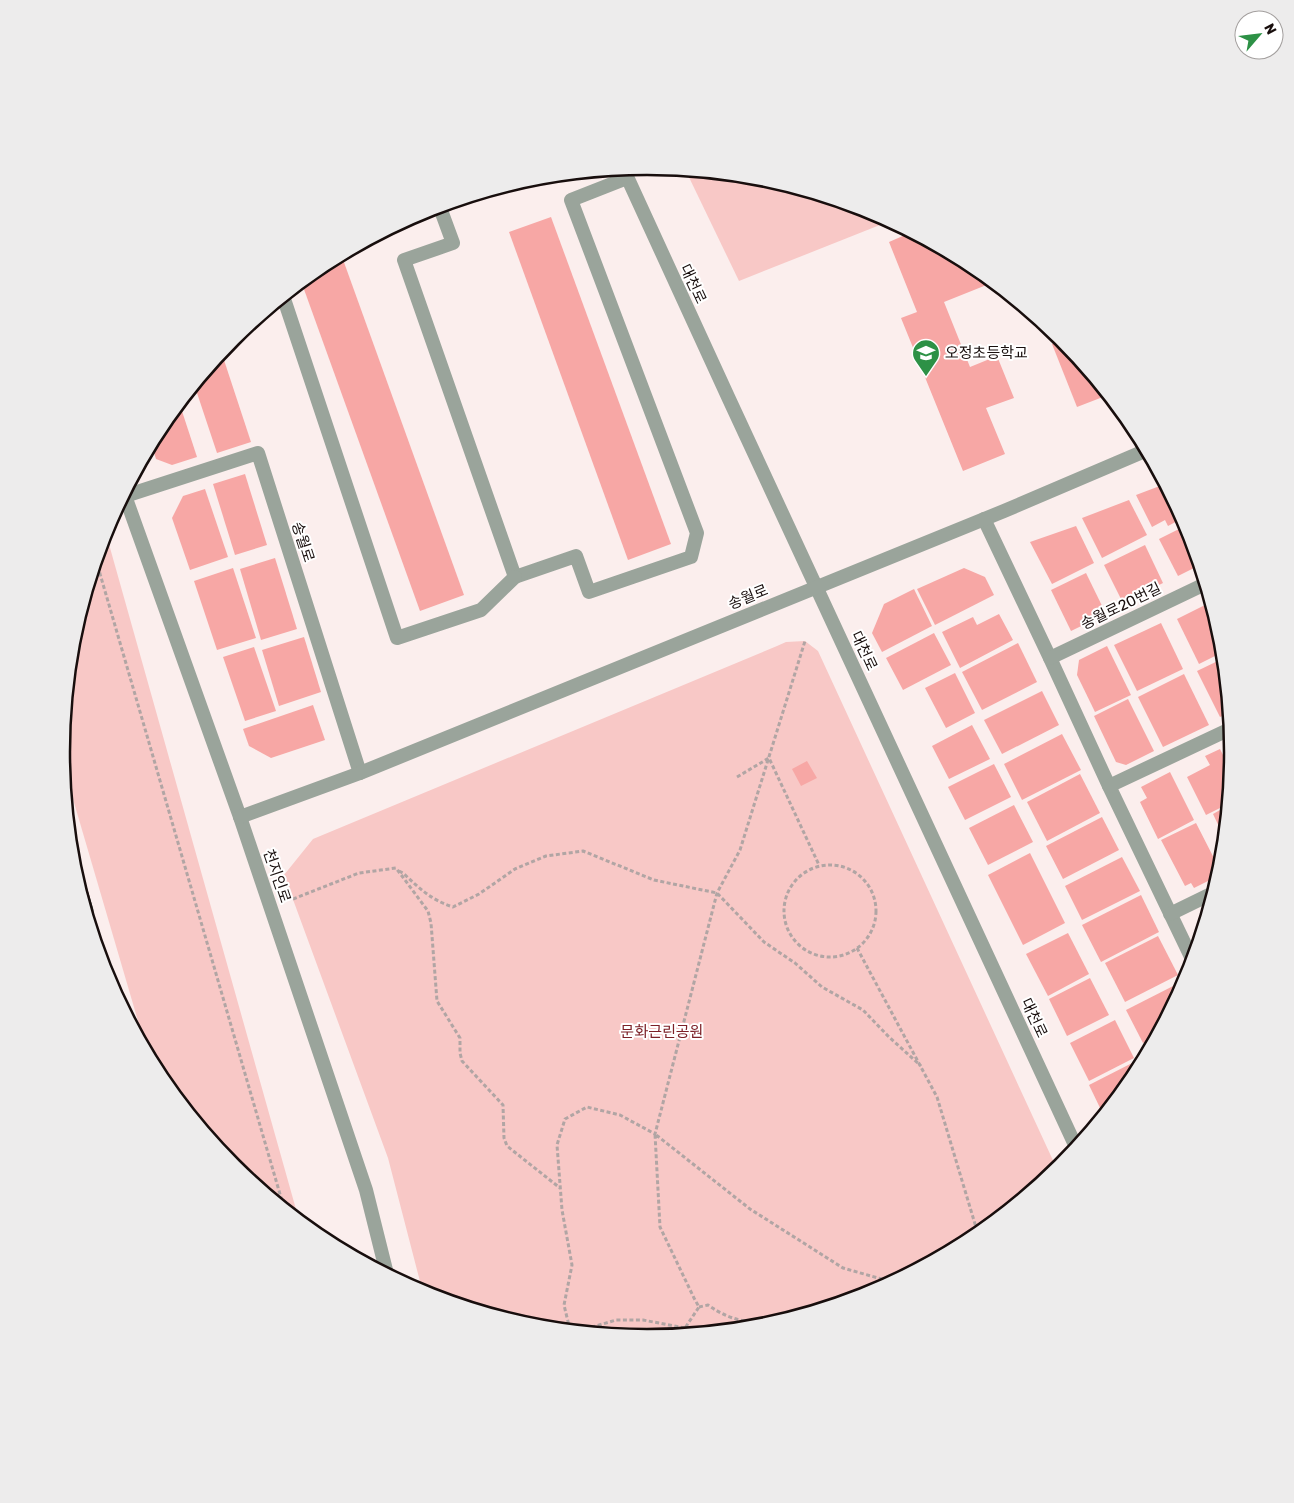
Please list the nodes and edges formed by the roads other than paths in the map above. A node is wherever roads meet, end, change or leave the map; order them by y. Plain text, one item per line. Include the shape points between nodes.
1 (620, 176) edge
2 (626, 176) edge
3 (442, 212) edge
4 (285, 303) edge
5 (1141, 453) edge
6 (132, 492) edge
7 (127, 502) edge
8 (984, 519) junction
9 (515, 577) junction
10 (816, 587) junction
11 (1199, 587) edge
12 (1050, 658) junction
13 (1223, 731) edge
14 (360, 773) junction
15 (1108, 786) junction
16 (240, 817) junction
17 (1205, 897) edge
18 (1170, 914) junction
19 (1188, 951) edge
20 (1073, 1141) edge
21 (385, 1265) edge

1 - 9 street via 571,200 697,533 691,557 589,592 576,556
2 - 10 street, 대천로
3 - 9 street via 453,243 404,260
4 - 9 street via 397,638 481,610
5 - 8 street, 송월로
6 - 14 street, 송월로 via 258,454
7 - 16 street, 천지인로
8 - 10 street, 송월로
8 - 12 street
10 - 14 street, 송월로
10 - 20 street, 대천로
11 - 12 street, 송월로20번길
12 - 15 street
13 - 15 street
14 - 16 street, 송월로
15 - 18 street
16 - 21 street, 천지인로 via 366,1190
17 - 18 street
18 - 19 street

